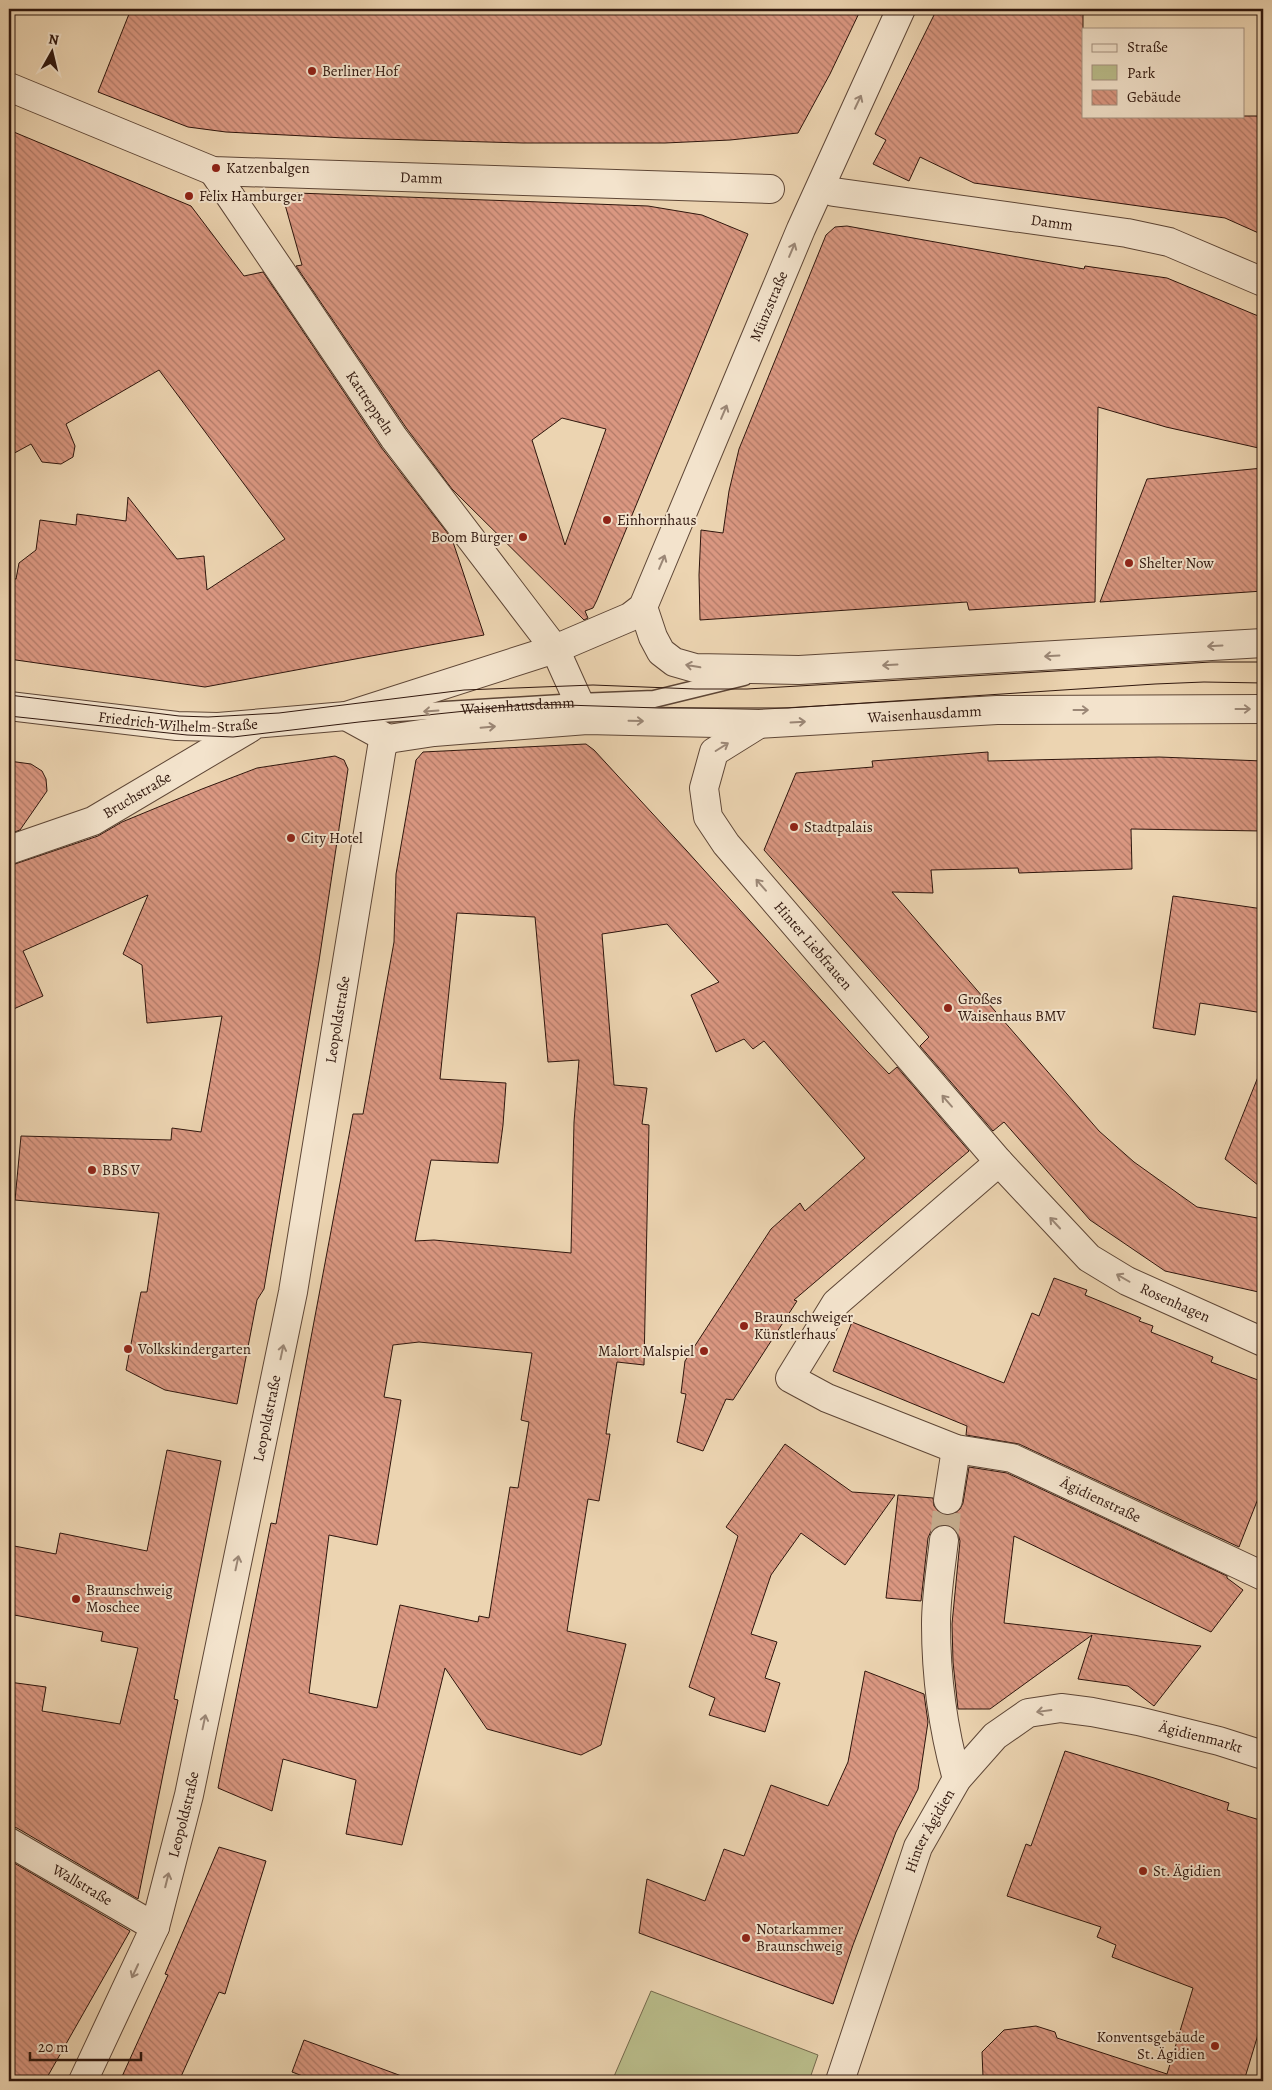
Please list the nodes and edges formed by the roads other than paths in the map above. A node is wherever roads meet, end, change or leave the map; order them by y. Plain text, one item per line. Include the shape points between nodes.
1 (901, 9) edge
2 (9, 87) edge
3 (213, 171) junction
4 (770, 189) dead end
5 (834, 192) dead end
6 (1263, 282) edge
7 (643, 607) junction
8 (1263, 643) edge
9 (555, 649) junction
10 (776, 670) junction
11 (9, 706) edge
12 (1263, 709) edge
13 (582, 711) junction
14 (346, 716) junction
15 (258, 724) junction
16 (759, 724) junction
17 (388, 739) junction
18 (9, 850) edge
19 (999, 1162) junction
20 (1089, 1258) joint
21 (1263, 1342) edge
22 (956, 1449) junction
23 (948, 1500) tunnel mouth
24 (944, 1540) tunnel mouth
25 (1251, 1571) edge
26 (1138, 1721) joint
27 (1263, 1755) edge
28 (958, 1779) junction
29 (9, 1842) edge
30 (156, 1927) junction
31 (83, 2081) edge
32 (840, 2081) edge

7 -> 1 street, Münzstraße via 811,206
2 - 3 street, Damm
3 - 4 street, Damm
3 - 9 street, Kattreppeln via 394,438
5 - 6 street, Damm via 1127,233 1169,242
7 - 9 street, Friedrich-Wilhelm-Straße via 630,618
10 -> 7 street, Waisenhausdamm via 694,668 674,662 661,652
8 -> 10 street, Waisenhausdamm
9 - 13 street
9 - 14 street, Friedrich-Wilhelm-Straße
10 - 13 lane, Waisenhausdamm via 654,700
11 - 15 street, Friedrich-Wilhelm-Straße via 177,726
16 -> 12 street, Waisenhausdamm via 997,710
13 -> 14 lane, Waisenhausdamm
13 -> 16 street, Waisenhausdamm
17 -> 13 street
14 - 15 street, Friedrich-Wilhelm-Straße
14 - 17 street
15 - 18 street, Bruchstraße via 93,821
19 -> 16 street, Hinter Liebfrauen via 726,844 708,817 704,788 714,752
30 -> 17 street, Leopoldstraße via 191,1786 290,1309 382,747
20 -> 19 street, Hinter Liebfrauen
19 - 22 street, Ägidienstraße via 836,1303 790,1378 826,1398
21 -> 20 street, Rosenhagen via 1127,1281
22 - 23 street
22 - 25 street, Ägidienstraße via 1012,1458
24 - 28 street via 936,1622 939,1682 949,1751
26 - 27 street, Ägidienmarkt
26 -> 28 street, Hinter Ägidien via 1061,1708 1028,1713 995,1736
28 - 32 street, Hinter Ägidien via 918,1847
29 - 30 street, Wallstraße
30 -> 31 street, Leopoldstraße

